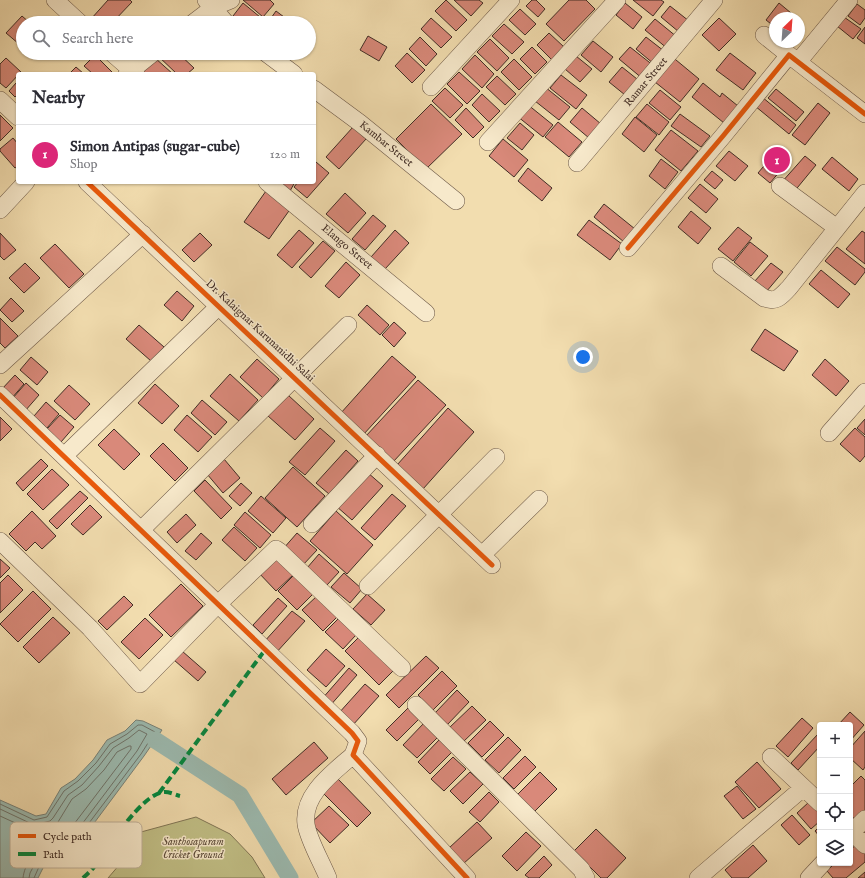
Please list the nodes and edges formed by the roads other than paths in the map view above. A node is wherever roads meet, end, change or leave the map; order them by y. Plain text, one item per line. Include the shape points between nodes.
1 (55, 0) edge
2 (231, 0) edge
3 (511, 0) edge
4 (618, 0) edge
5 (714, 0) edge
6 (849, 0) edge
7 (210, 4) edge
8 (72, 16) edge
9 (199, 16) edge
10 (220, 16) edge
11 (764, 35) dead end
12 (794, 58) junction
13 (119, 60) edge
14 (145, 60) edge
15 (275, 60) edge
16 (132, 72) edge
17 (291, 72) edge
18 (431, 87) dead end
19 (316, 90) edge
20 (0, 100) edge
21 (865, 114) edge
22 (16, 115) edge
23 (488, 142) dead end
24 (577, 163) dead end
25 (24, 184) edge
26 (89, 184) edge
27 (269, 184) edge
28 (780, 186) dead end
29 (865, 193) edge
30 (456, 201) dead end
31 (0, 210) edge
32 (836, 228) junction
33 (143, 234) junction
34 (628, 248) dead end
35 (721, 266) dead end
36 (219, 306) junction
37 (426, 313) dead end
38 (348, 325) dead end
39 (0, 365) edge
40 (295, 378) junction
41 (0, 395) edge
42 (864, 395) edge
43 (829, 433) dead end
44 (377, 455) junction
45 (64, 456) junction
46 (496, 457) dead end
47 (539, 499) dead end
48 (439, 514) junction
49 (312, 524) dead end
50 (140, 530) junction
51 (0, 541) edge
52 (368, 586) dead end
53 (217, 605) junction
54 (402, 668) dead end
55 (416, 705) dead end
56 (353, 755) junction
57 (771, 757) dead end
58 (804, 788) junction
59 (817, 800) edge
60 (865, 819) edge
61 (853, 830) edge
62 (853, 834) edge
63 (865, 844) edge
64 (820, 866) edge
65 (328, 878) edge
66 (467, 878) edge
67 (586, 878) edge
68 (698, 878) edge
69 (809, 878) edge

1 - 8 street
2 - 7 street
3 - 18 street
4 - 23 street
5 - 24 street, Ramar Street
6 - 12 street
7 - 9 street
7 - 10 street
11 - 12 street
12 - 21 street
12 - 34 street via 723,136
13 - 16 street
14 - 16 street
15 - 17 street
19 - 30 street, Kambar Street
20 - 22 street
25 - 31 street
26 - 33 street, Dr. Kalaignar Karunanidhi Salai
27 - 37 street, Elango Street
28 - 32 street
29 - 32 street
32 - 35 street via 789,288 776,300 764,298
33 - 36 street, Dr. Kalaignar Karunanidhi Salai
33 - 39 street
36 - 40 street, Dr. Kalaignar Karunanidhi Salai
36 - 45 street
38 - 40 street
40 - 44 street, Dr. Kalaignar Karunanidhi Salai
40 - 50 street
41 - 45 street
42 - 43 street
44 - 48 street, Dr. Kalaignar Karunanidhi Salai
44 - 49 street
45 - 50 street
46 - 48 street
47 - 48 street, Dr. Kalaignar Karunanidhi Salai via 487,560
48 - 52 street
50 - 53 street
51 - 53 street via 90,628 140,684
53 - 54 street via 274,550 278,550
53 - 56 street via 352,733 358,741
55 - 67 street via 581,869
56 - 65 street via 314,793 308,807 306,823
56 - 66 street
57 - 58 street
58 - 59 street
58 - 68 street
60 - 61 street
62 - 63 street
64 - 69 street

